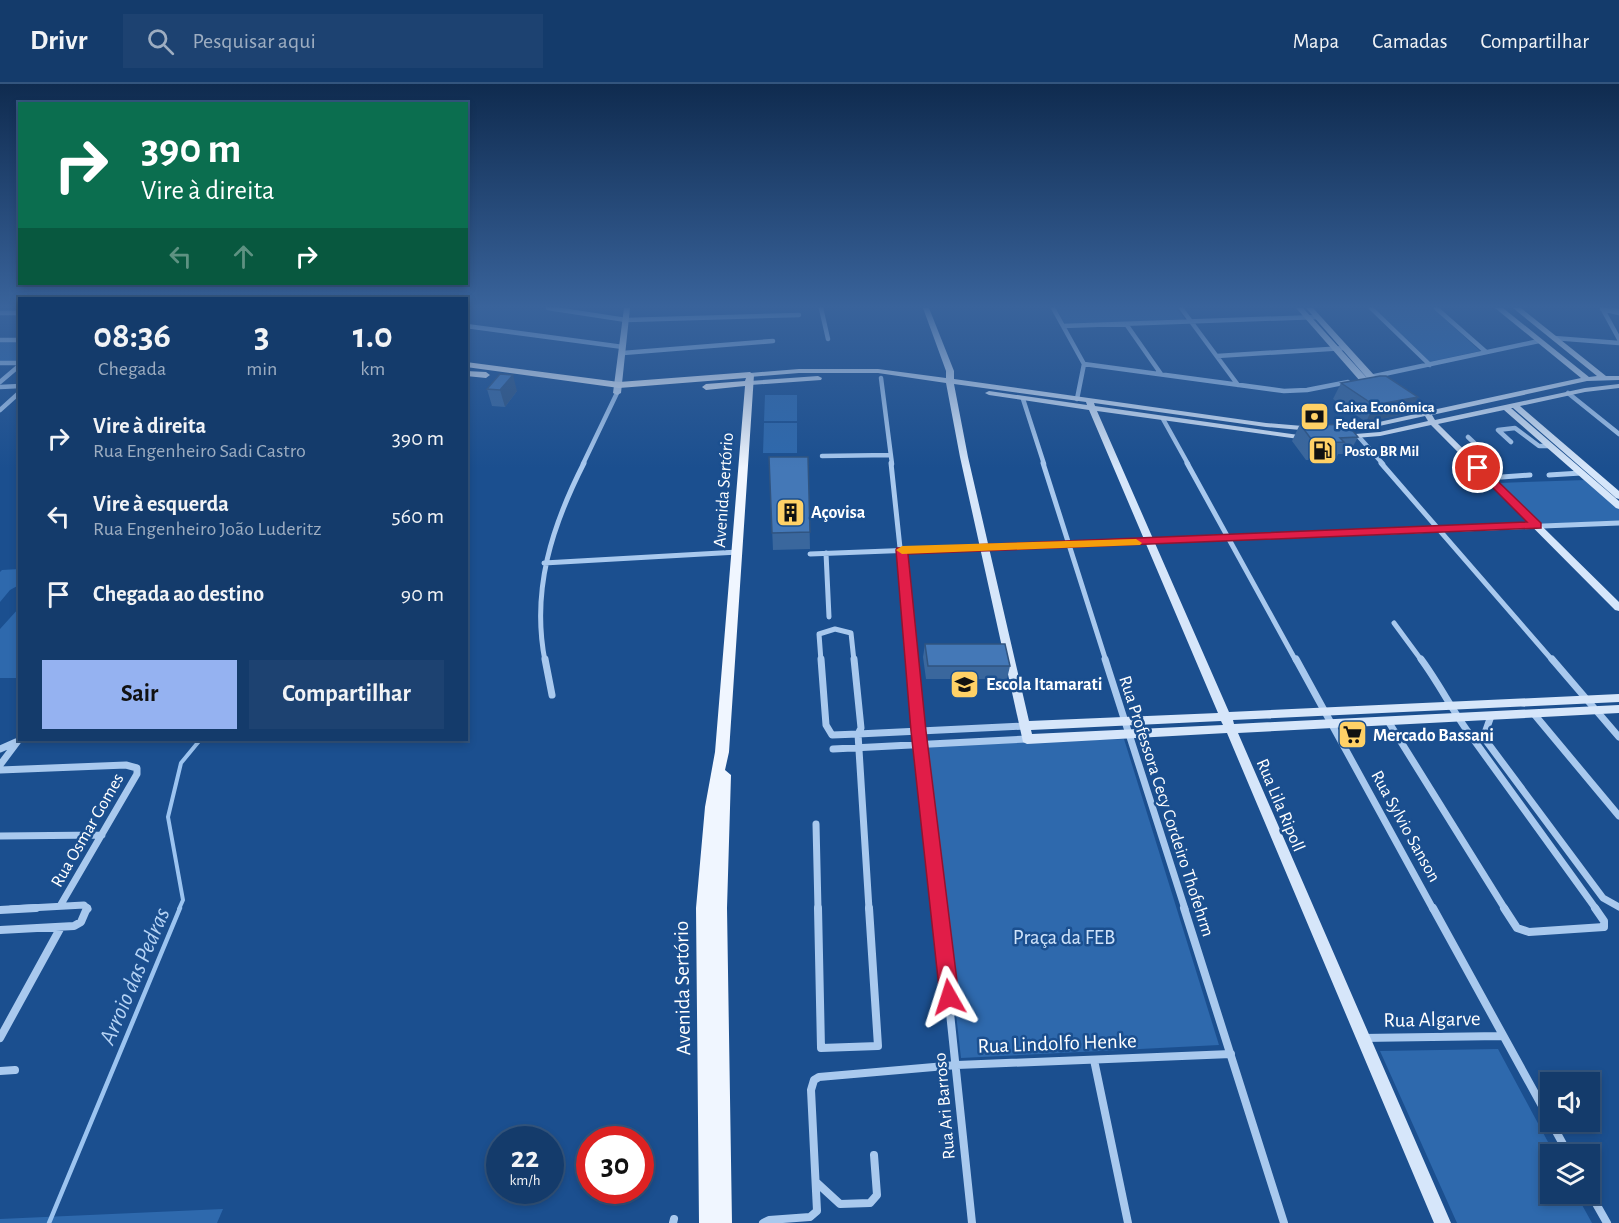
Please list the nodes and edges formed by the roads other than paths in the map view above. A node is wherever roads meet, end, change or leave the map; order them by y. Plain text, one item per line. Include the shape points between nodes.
1 (621, 361) edge
2 (947, 361) edge
3 (1082, 361) edge
4 (1151, 361) edge
5 (1221, 361) edge
6 (1347, 361) edge
7 (1357, 361) edge
8 (1426, 361) edge
9 (1447, 361) edge
10 (1565, 361) edge
11 (1582, 361) edge
12 (0, 363) edge
13 (18, 364) edge
14 (468, 364) edge
15 (1084, 364) junction
16 (1430, 365) junction
17 (18, 366) edge
18 (468, 373) edge
19 (1161, 375) junction
20 (1371, 377) junction
21 (881, 378) junction
22 (1604, 378) junction
23 (1619, 378) edge
24 (750, 379) junction
25 (1363, 379) junction
26 (1587, 379) junction
27 (0, 382) edge
28 (951, 384) junction
29 (1238, 385) junction
30 (18, 386) edge
31 (1619, 386) edge
32 (0, 387) edge
33 (617, 393) junction
34 (1390, 393) junction
35 (1568, 393) junction
36 (18, 394) edge
37 (1023, 399) junction
38 (1077, 399) junction
39 (1090, 404) junction
40 (1509, 406) junction
41 (0, 410) edge
42 (1426, 418) junction
43 (1163, 419) junction
44 (1619, 434) edge
45 (1334, 437) edge
46 (1359, 437) junction
47 (1468, 437) dead end
48 (1314, 438) edge
49 (1511, 442) dead end
50 (1550, 446) junction
51 (890, 455) junction
52 (822, 456) dead end
53 (1468, 458) junction
54 (1581, 473) junction
55 (1549, 475) dead end
56 (1530, 476) dead end
57 (1488, 478) junction
58 (1619, 496) edge
59 (1619, 506) edge
60 (1619, 522) edge
61 (1537, 526) junction
62 (1439, 529) junction
63 (1228, 539) junction
64 (1149, 542) junction
65 (1068, 545) junction
66 (985, 548) junction
67 (902, 550) junction
68 (738, 552) junction
69 (810, 554) dead end
70 (826, 554) junction
71 (544, 563) junction
72 (1619, 608) edge
73 (829, 617) dead end
74 (1394, 622) dead end
75 (552, 695) dead end
76 (1619, 698) edge
77 (1586, 700) junction
78 (1450, 706) junction
79 (1619, 709) edge
80 (1596, 711) junction
81 (1325, 712) junction
82 (1534, 714) junction
83 (1491, 716) junction
84 (1458, 718) junction
85 (1124, 721) junction
86 (1388, 721) junction
87 (1227, 723) junction
88 (1332, 724) junction
89 (1024, 726) junction
90 (918, 731) junction
91 (858, 734) junction
92 (1129, 734) junction
93 (1619, 737) edge
94 (1027, 739) junction
95 (18, 741) edge
96 (19, 741) edge
97 (921, 745) junction
98 (859, 748) junction
99 (833, 749) dead end
100 (0, 750) edge
101 (722, 753) junction
102 (0, 765) edge
103 (0, 770) edge
104 (1619, 816) edge
105 (816, 824) dead end
106 (102, 835) junction
107 (0, 836) edge
108 (60, 906) junction
109 (1619, 907) edge
110 (0, 910) edge
111 (61, 927) junction
112 (0, 930) edge
113 (1502, 1036) junction
114 (0, 1038) edge
115 (1362, 1038) junction
116 (1231, 1054) junction
117 (1094, 1060) junction
118 (957, 1065) junction
119 (15, 1070) dead end
120 (0, 1071) edge
121 (1563, 1144) edge
122 (874, 1155) dead end
123 (815, 1181) junction
124 (1596, 1204) edge
125 (709, 1223) edge
126 (722, 1223) edge
127 (763, 1223) edge
128 (972, 1223) edge
129 (1128, 1223) edge
130 (1284, 1223) edge
131 (1443, 1223) edge
132 (1606, 1223) edge

1 - 33 street
2 - 28 street
3 - 15 street
4 - 19 street
5 - 29 street
6 - 25 street
7 - 20 street
8 - 16 street
9 - 16 street
10 - 26 street
11 - 22 street
12 - 13 street
14 - 33 main road
15 - 19 street
15 - 38 street
16 - 20 street
17 - 27 street
18 - 33 main road
19 - 29 street
20 - 25 street
20 - 34 street
21 - 24 street
21 - 28 street
21 - 51 street, Rua Ari Barroso
22 - 23 street
22 - 26 street
24 - 28 street via 855,370
24 - 33 main road
24 - 68 main road, Avenida Sertório
25 - 29 street via 1300,391
25 - 34 street
26 - 42 street
28 - 37 street
28 - 38 street
28 - 66 street
30 - 32 street
31 - 35 street
33 - 71 street via 560,515
34 - 42 street
35 - 40 street
35 - 44 street
36 - 41 street
37 - 39 street
37 - 65 street, Rua Professora Cecy Cordeiro Thofehrm
38 - 39 street
39 - 42 street via 1266,426 1322,429
39 - 43 street
39 - 64 street, Rua Lila Ripoll
40 - 42 street
40 - 50 street
40 - 58 street
42 - 46 street
42 - 53 street
43 - 48 street
43 - 63 street, Rua Sylvio Sanson
45 - 46 street
46 - 62 street
47 - 53 street via 1488,456
49 - 50 street via 1498,430 1517,429 1539,446
50 - 54 street
51 - 52 street
51 - 67 street, Rua Ari Barroso
53 - 57 street
54 - 55 street
54 - 59 street
56 - 57 street
57 - 61 street
60 - 61 street
61 - 62 street
61 - 72 street
62 - 63 street
62 - 77 street
63 - 64 street
63 - 81 street, Rua Sylvio Sanson
64 - 65 street
64 - 87 street, Rua Lila Ripoll
65 - 66 street
65 - 85 street, Rua Professora Cecy Cordeiro Thofehrm
66 - 67 street
66 - 89 street
67 - 70 street
67 - 90 street, Rua Ari Barroso
68 - 71 street
68 - 101 main road, Avenida Sertório
69 - 70 street
70 - 73 street
71 - 75 street via 539,630
74 - 78 street via 1442,688
76 - 77 street
77 - 78 street
77 - 80 street
78 - 81 street
78 - 84 street
79 - 80 street
80 - 82 street
80 - 93 street
81 - 87 street
81 - 88 street, Rua Sylvio Sanson
82 - 83 street
82 - 104 street
83 - 84 street
83 - 109 street via 1485,733 1488,742 1603,898
84 - 86 street
84 - 86 street via 1604,921 1604,927 1529,932 1517,928
85 - 87 street
85 - 89 street
85 - 92 street, Rua Professora Cecy Cordeiro Thofehrm
86 - 88 street
87 - 88 street
87 - 92 street
87 - 115 street, Rua Lila Ripoll
88 - 113 street, Rua Sylvio Sanson
89 - 90 street
89 - 94 street
90 - 91 street
90 - 97 street, Rua Ari Barroso
91 - 91 street via 832,735 827,729 819,634 824,630 851,633 861,728
91 - 98 street
92 - 94 street
92 - 116 street, Rua Professora Cecy Cordeiro Thofehrm
94 - 97 street
95 - 100 street
96 - 102 street
97 - 98 street
97 - 118 street, Rua Ari Barroso
98 - 99 street
98 - 105 street via 878,1046 821,1048
101 - 125 main road, Avenida Sertório via 712,807 704,908
101 - 126 main road, Avenida Sertório
103 - 106 street, Rua Osmar Gomes via 126,765 137,768
106 - 107 street
106 - 108 street, Rua Osmar Gomes
108 - 110 street
108 - 111 street via 84,905 88,909 79,923
111 - 112 street
111 - 114 street
113 - 115 street, Rua Algarve
113 - 121 street, Rua Sylvio Sanson
115 - 131 street, Rua Lila Ripoll
116 - 117 street, Rua Lindolfo Henke
116 - 130 street, Rua Professora Cecy Cordeiro Thofehrm
117 - 118 street, Rua Lindolfo Henke
117 - 129 street
118 - 123 street, Rua Lindolfo Henke via 827,1075 814,1080 811,1090
118 - 128 street, Rua Ari Barroso
119 - 120 street
122 - 123 street via 877,1195 870,1203 840,1204
123 - 127 street via 815,1214
124 - 132 street

